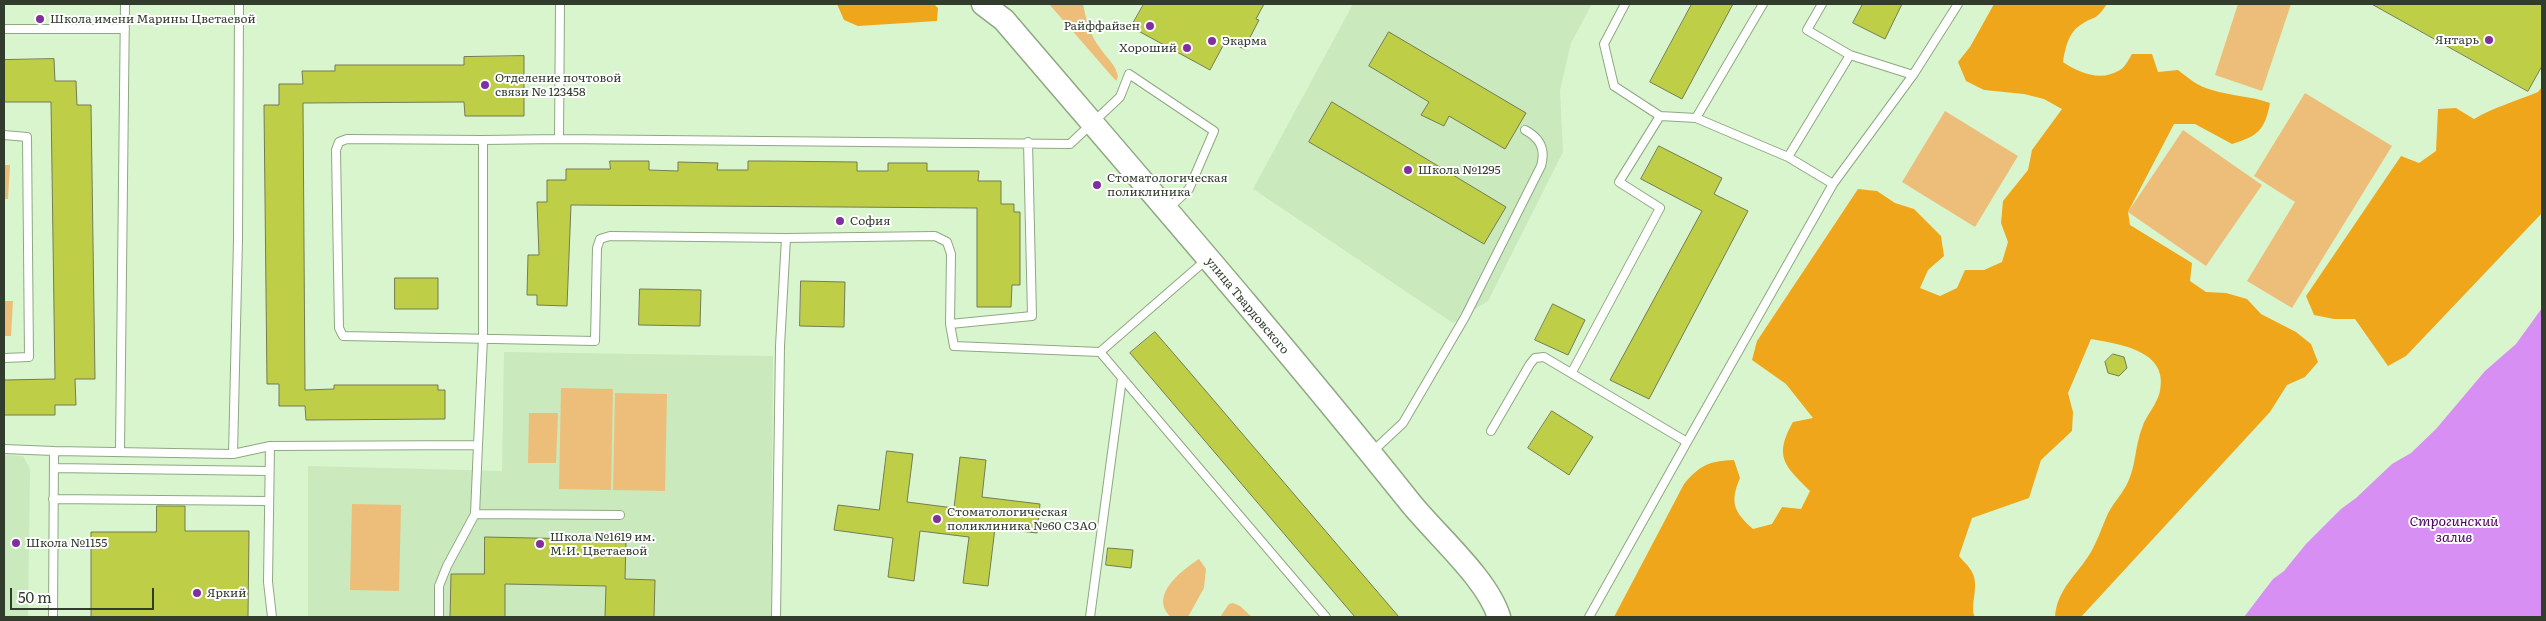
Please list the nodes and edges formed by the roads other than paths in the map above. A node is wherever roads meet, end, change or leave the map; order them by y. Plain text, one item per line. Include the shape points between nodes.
1 (124, 4) edge
2 (239, 4) edge
3 (560, 4) edge
4 (983, 4) edge
5 (1625, 4) edge
6 (1762, 4) edge
7 (1822, 4) edge
8 (1958, 4) edge
9 (1001, 12) edge
10 (4, 29) edge
11 (125, 29) junction
12 (1850, 55) junction
13 (1913, 75) junction
14 (1660, 116) junction
15 (1696, 118) junction
16 (1093, 124) junction
17 (1525, 130) dead end
18 (4, 135) edge
19 (559, 139) junction
20 (483, 140) junction
21 (1028, 142) junction
22 (1788, 157) junction
23 (1833, 184) junction
24 (1167, 211) junction
25 (786, 238) junction
26 (1208, 259) junction
27 (950, 324) junction
28 (483, 338) junction
29 (1100, 352) junction
30 (4, 358) edge
31 (1572, 372) junction
32 (1122, 378) junction
33 (1491, 431) dead end
34 (1687, 442) junction
35 (270, 446) junction
36 (478, 446) junction
37 (4, 450) edge
38 (54, 451) junction
39 (120, 451) junction
40 (1371, 453) junction
41 (233, 454) junction
42 (54, 468) junction
43 (270, 471) junction
44 (53, 499) junction
45 (269, 501) junction
46 (475, 514) junction
47 (620, 515) dead end
48 (53, 617) edge
49 (272, 617) edge
50 (439, 617) edge
51 (776, 617) edge
52 (1090, 617) edge
53 (1326, 617) edge
54 (1499, 617) edge
55 (1589, 617) edge

1 - 11 lane
2 - 41 lane
3 - 19 lane
4 - 9 main road, улица Твардовского
5 - 14 lane via 1604,44 1614,86
6 - 15 lane
7 - 12 lane via 1807,30
8 - 13 lane
9 - 16 main road, улица Твардовского
10 - 11 lane
11 - 39 lane
12 - 13 lane
12 - 22 lane
13 - 23 lane
14 - 15 lane
14 - 31 lane via 1619,182 1660,208
15 - 22 lane
16 - 21 lane via 1070,144
16 - 24 main road, улица Твардовского
16 - 24 lane via 1120,97 1129,74 1214,131 1189,189
17 - 40 lane via 1540,141 1543,149 1541,166 1465,317 1403,423
18 - 30 lane via 27,137 29,357
19 - 20 lane
19 - 21 lane
20 - 28 lane
20 - 28 lane via 347,139 339,142 336,150 339,328 343,336
21 - 27 lane via 1032,316
22 - 23 lane
23 - 34 lane
24 - 26 main road, улица Твардовского
25 - 27 lane via 935,236 947,242 951,254
25 - 28 lane via 610,236 600,239 597,248 595,341
25 - 51 lane via 780,346
26 - 29 lane
26 - 40 main road, улица Твардовского
27 - 29 lane via 954,346
28 - 36 lane
29 - 32 lane
31 - 33 lane via 1544,356 1535,358
31 - 34 lane
32 - 52 lane
32 - 53 lane
34 - 55 lane
35 - 36 lane
35 - 41 lane
35 - 43 lane
36 - 46 lane
37 - 38 lane
38 - 39 lane
38 - 42 lane
39 - 41 lane
40 - 54 main road, улица Твардовского via 1478,580 1493,601
42 - 43 lane
42 - 44 lane
43 - 45 lane
44 - 45 lane
44 - 48 lane
45 - 49 lane via 268,582
46 - 47 lane
46 - 50 lane via 439,586

